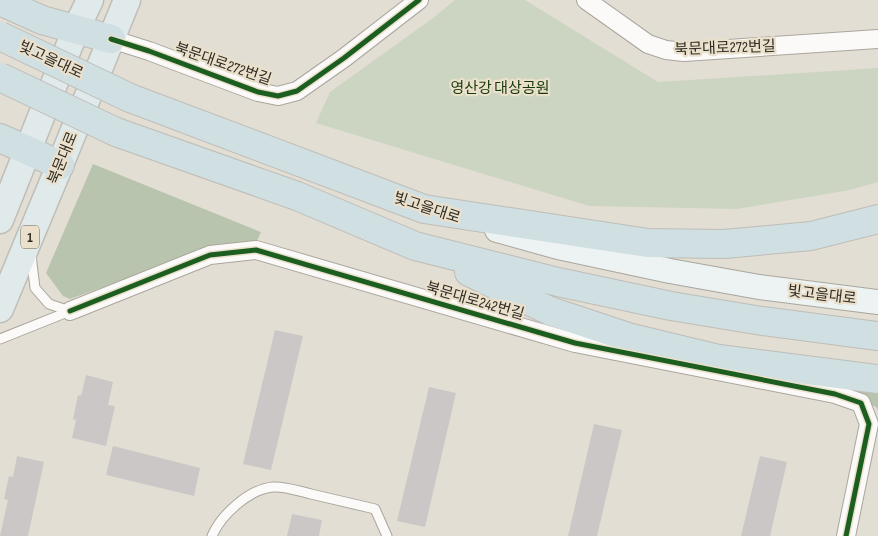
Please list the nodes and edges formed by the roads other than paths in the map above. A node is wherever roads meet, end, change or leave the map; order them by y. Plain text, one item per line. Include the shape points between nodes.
1 (0, 0) edge
2 (90, 0) edge
3 (419, 0) edge
4 (586, 0) edge
5 (126, 3) edge
6 (76, 29) junction
7 (0, 36) edge
8 (111, 39) junction
9 (878, 39) edge
10 (0, 77) edge
11 (0, 138) edge
12 (28, 151) junction
13 (60, 165) junction
14 (424, 209) junction
15 (878, 219) edge
16 (0, 220) edge
17 (28, 240) junction
18 (415, 246) junction
19 (878, 302) edge
20 (0, 309) edge
21 (70, 311) junction
22 (878, 336) edge
23 (0, 339) edge
24 (878, 379) edge
25 (873, 426) edge
26 (212, 536) edge
27 (387, 536) edge
28 (846, 536) edge

1 - 6 highway via 42,20
2 - 6 main road, 1
3 - 8 street, 북문대로272번길 via 297,91 278,96 258,92
4 - 9 street, 북문대로272번길 via 648,44 666,50 684,52
5 - 8 main road, 북문대로 / 1
6 - 8 highway
6 - 12 main road, 1
7 - 14 highway, 빛고을대로, bridge via 130,98
8 - 13 main road, 북문대로 / 1
10 - 18 highway, bridge via 116,132 297,196
11 - 12 highway
12 - 13 highway
12 - 16 main road, 1
13 - 17 main road, 북문대로 / 1
14 - 15 highway via 648,243 724,244 811,236
14 - 19 main road, 빛고을대로 via 558,248 660,269 759,287
17 - 20 main road, 북문대로 / 1
17 - 21 lane via 35,288 49,304
18 - 22 highway via 671,306
18 - 24 highway via 550,311 628,336 720,358
21 - 23 lane, 북문대로242번길
21 - 25 street, 북문대로242번길 via 210,255 256,250 575,343 835,394 860,403
25 - 28 street, 북문대로242번길
26 - 27 lane via 223,518 243,500 271,487 280,487 375,509

